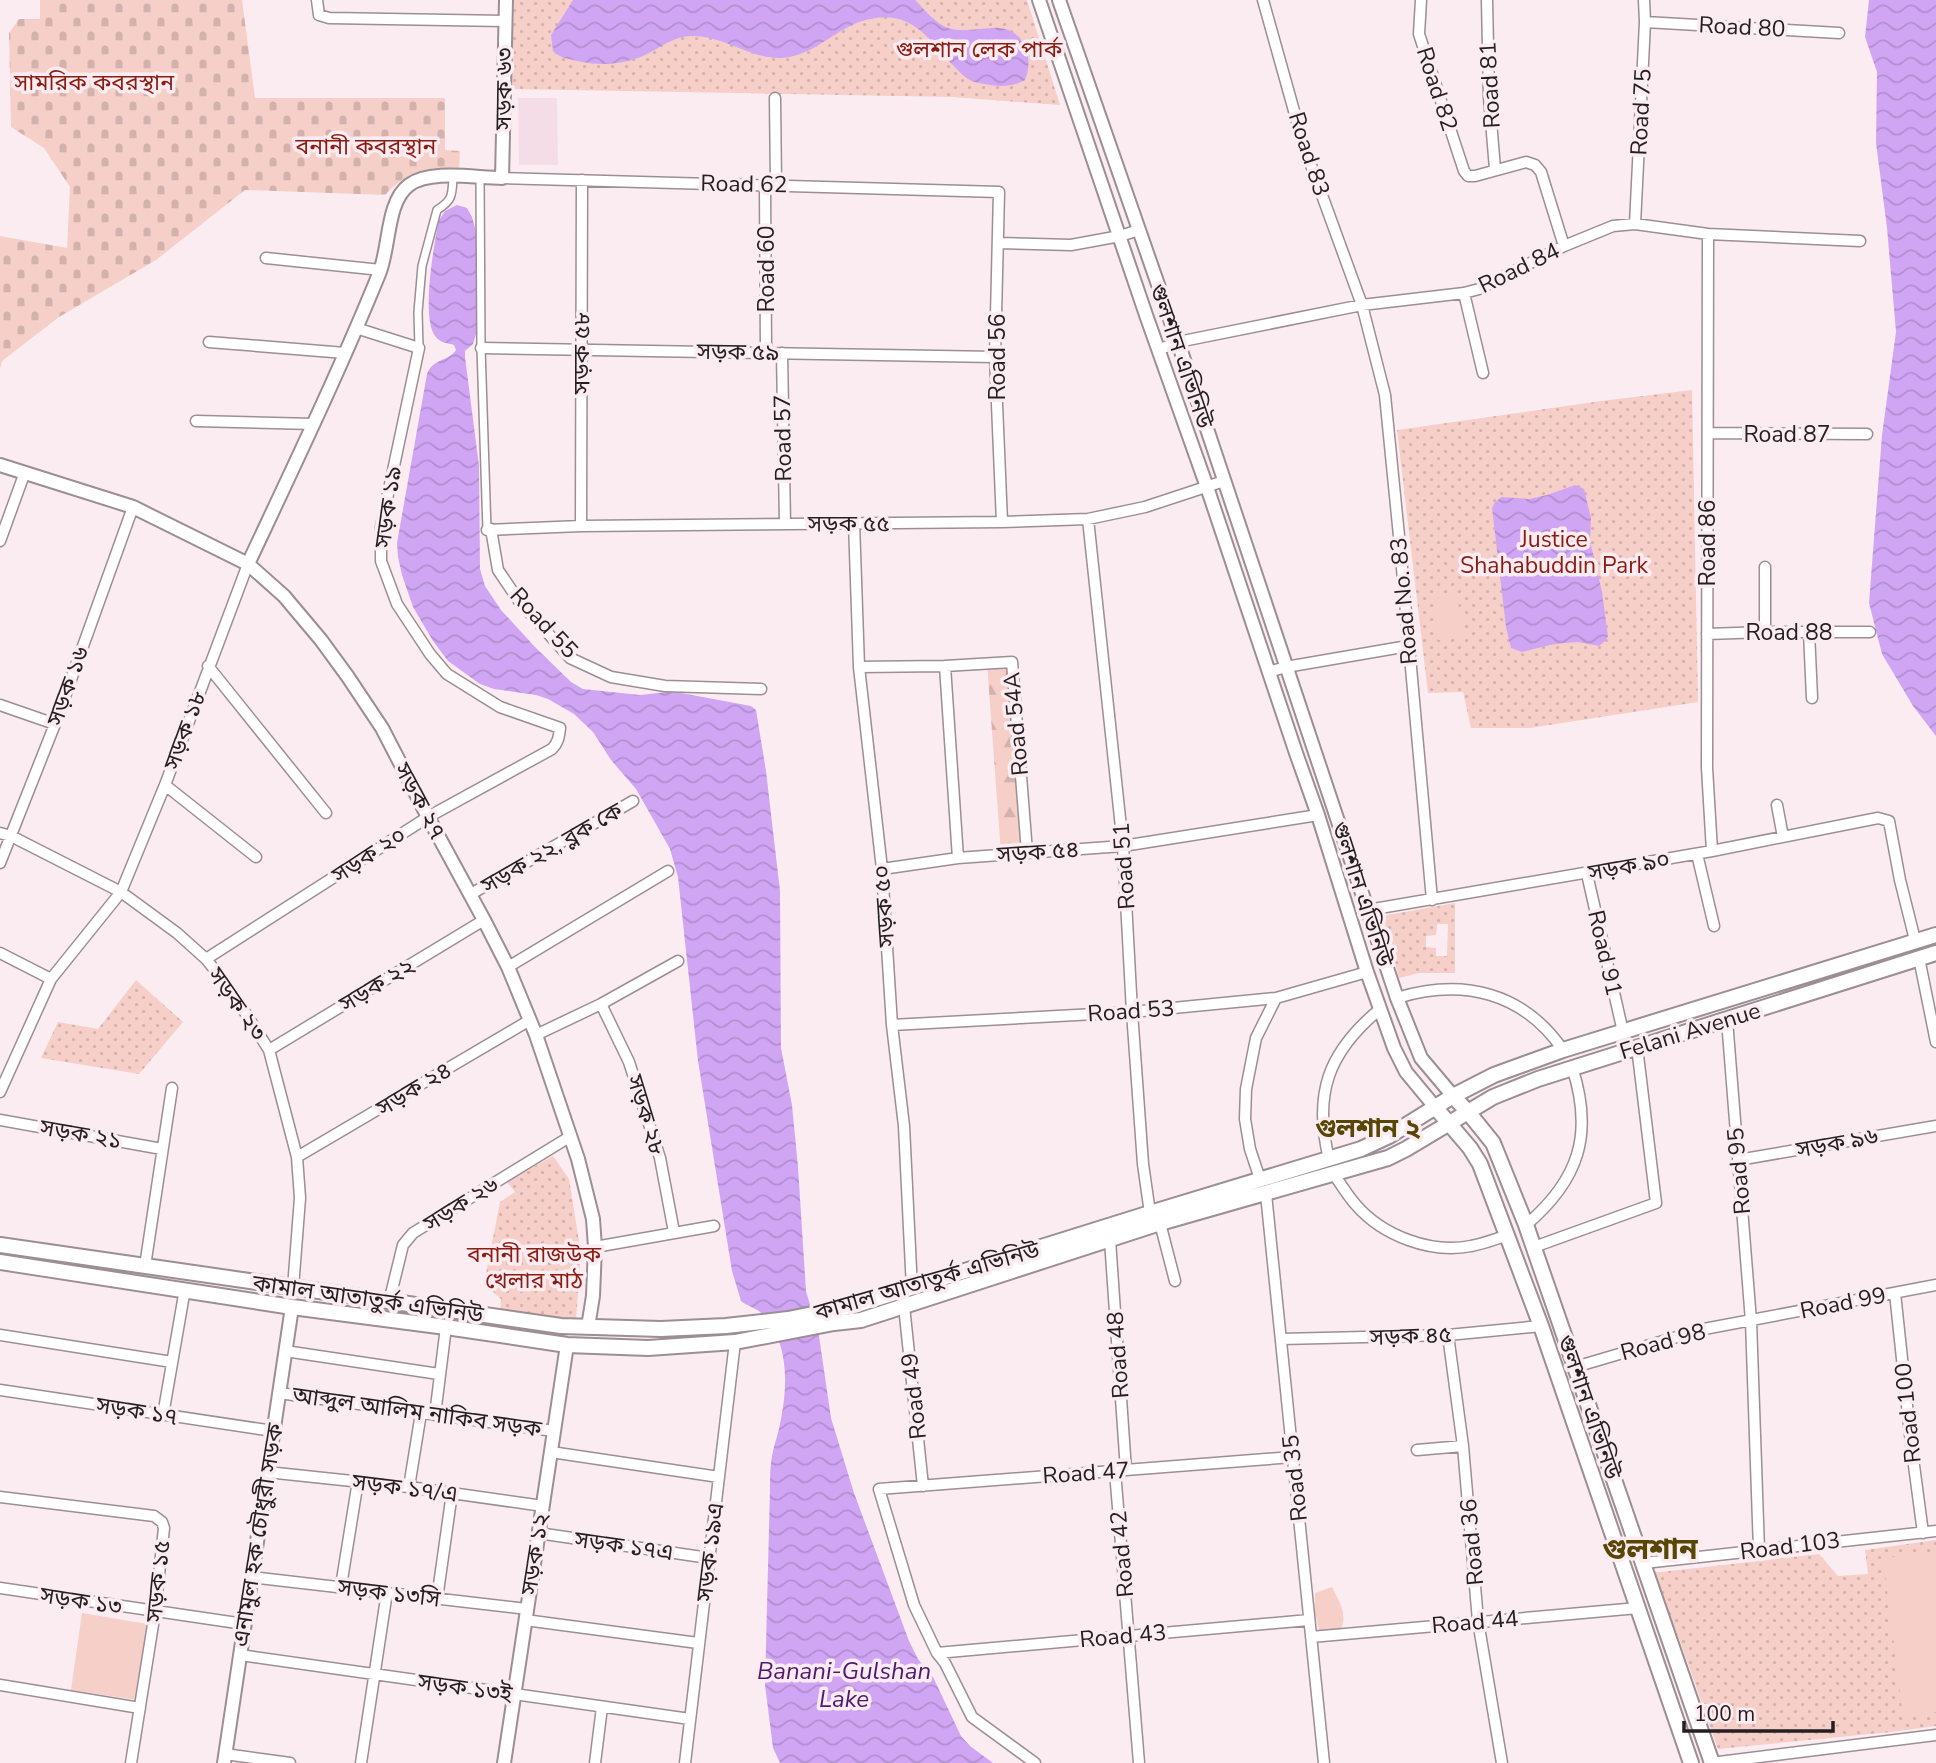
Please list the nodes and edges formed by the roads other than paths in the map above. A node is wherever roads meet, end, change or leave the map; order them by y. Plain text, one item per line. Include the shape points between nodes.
1 (317, 0) edge
2 (506, 0) edge
3 (1039, 0) edge
4 (1059, 0) edge
5 (1263, 0) edge
6 (1420, 0) edge
7 (1487, 0) edge
8 (1644, 0) edge
9 (505, 21) junction
10 (1645, 22) junction
11 (1839, 33) dead end
12 (775, 98) dead end
13 (1495, 169) junction
14 (453, 177) junction
15 (484, 178) junction
16 (502, 178) junction
17 (582, 180) junction
18 (771, 185) junction
19 (999, 192) joint
20 (1635, 224) junction
21 (1139, 230) junction
22 (1708, 234) junction
23 (1120, 236) junction
24 (1860, 241) dead end
25 (999, 243) junction
26 (1564, 246) junction
27 (266, 258) dead end
28 (381, 270) junction
29 (1464, 293) junction
30 (1362, 305) junction
31 (356, 328) junction
32 (209, 342) dead end
33 (1178, 342) junction
34 (419, 348) junction
35 (481, 348) junction
36 (580, 349) junction
37 (1158, 350) junction
38 (766, 352) junction
39 (345, 353) junction
40 (782, 353) junction
41 (995, 357) junction
42 (1483, 373) dead end
43 (196, 421) dead end
44 (314, 424) junction
45 (1708, 433) junction
46 (1867, 434) dead end
47 (0, 465) edge
48 (25, 472) junction
49 (1224, 481) junction
50 (1207, 487) junction
51 (133, 507) junction
52 (1088, 519) junction
53 (1002, 522) junction
54 (854, 523) junction
55 (785, 524) junction
56 (581, 526) junction
57 (489, 530) junction
58 (0, 541) edge
59 (248, 564) junction
60 (1765, 567) dead end
61 (1765, 632) junction
62 (1809, 632) junction
63 (1870, 632) dead end
64 (1707, 634) junction
65 (1408, 646) junction
66 (208, 666) junction
67 (945, 666) junction
68 (859, 667) junction
69 (1286, 667) junction
70 (1268, 672) junction
71 (761, 689) dead end
72 (1812, 698) dead end
73 (0, 705) edge
74 (55, 724) junction
75 (560, 728) joint
76 (165, 785) junction
77 (634, 801) dead end
78 (1777, 805) dead end
79 (326, 813) dead end
80 (1318, 815) junction
81 (428, 817) junction
82 (0, 833) edge
83 (11, 836) junction
84 (1783, 837) junction
85 (1124, 846) junction
86 (1712, 851) junction
87 (1027, 852) junction
88 (1697, 854) junction
89 (256, 857) dead end
90 (958, 858) junction
91 (0, 863) edge
92 (882, 869) junction
93 (668, 871) dead end
94 (1587, 874) junction
95 (121, 892) junction
96 (471, 894) junction
97 (1432, 900) junction
98 (1368, 910) junction
99 (484, 920) junction
100 (1714, 926) dead end
101 (1936, 935) edge
102 (1915, 940) junction
103 (0, 953) edge
104 (1936, 953) edge
105 (1919, 958) junction
106 (206, 959) junction
107 (678, 961) dead end
108 (508, 967) junction
109 (1367, 972) junction
110 (51, 979) junction
111 (1276, 998) junction
112 (1397, 998) junction
113 (601, 1004) junction
114 (1380, 1009) junction
115 (1132, 1012) junction
116 (530, 1020) junction
117 (1727, 1020) junction
118 (892, 1026) junction
119 (1623, 1032) junction
120 (536, 1035) junction
121 (1936, 1042) edge
122 (1637, 1047) junction
123 (269, 1050) junction
124 (1563, 1050) junction
125 (1572, 1067) junction
126 (172, 1088) dead end
127 (0, 1091) edge
128 (1453, 1096) junction
129 (1435, 1107) junction
130 (1468, 1112) junction
131 (0, 1120) edge
132 (1450, 1124) junction
133 (1936, 1126) edge
134 (571, 1136) junction
135 (162, 1149) junction
136 (297, 1157) junction
137 (1329, 1159) junction
138 (1738, 1160) junction
139 (1334, 1174) junction
140 (1260, 1179) junction
141 (1266, 1194) junction
142 (1155, 1218) junction
143 (1525, 1225) junction
144 (714, 1226) dead end
145 (674, 1232) junction
146 (1508, 1235) junction
147 (1110, 1240) junction
148 (0, 1245) edge
149 (594, 1247) junction
150 (1534, 1247) junction
151 (0, 1262) edge
152 (145, 1266) junction
153 (1175, 1281) dead end
154 (1936, 1285) edge
155 (293, 1288) junction
156 (185, 1289) junction
157 (1895, 1293) junction
158 (906, 1295) junction
159 (389, 1301) junction
160 (292, 1307) junction
161 (826, 1318) junction
162 (1751, 1321) junction
163 (1541, 1325) junction
164 (446, 1326) junction
165 (588, 1327) junction
166 (0, 1335) edge
167 (1448, 1335) junction
168 (1281, 1339) junction
169 (735, 1342) junction
170 (567, 1345) junction
171 (585, 1346) junction
172 (285, 1351) junction
173 (172, 1362) junction
174 (1575, 1367) junction
175 (439, 1374) junction
176 (0, 1390) edge
177 (279, 1393) junction
178 (421, 1413) junction
179 (163, 1415) junction
180 (435, 1415) junction
181 (273, 1431) junction
182 (554, 1431) junction
183 (1463, 1446) junction
184 (1417, 1450) dead end
185 (551, 1452) junction
186 (1293, 1457) junction
187 (1121, 1470) junction
188 (267, 1472) junction
189 (719, 1477) junction
190 (358, 1481) junction
191 (923, 1486) junction
192 (408, 1487) junction
193 (452, 1493) junction
194 (0, 1497) edge
195 (543, 1506) junction
196 (1936, 1531) edge
197 (1923, 1533) junction
198 (538, 1534) junction
199 (1759, 1549) junction
200 (709, 1558) junction
201 (1644, 1563) junction
202 (251, 1577) junction
203 (341, 1586) junction
204 (0, 1588) edge
205 (387, 1592) junction
206 (437, 1599) junction
207 (1639, 1608) junction
208 (155, 1612) junction
209 (526, 1615) junction
210 (1309, 1620) junction
211 (1478, 1621) junction
212 (244, 1624) junction
213 (1128, 1636) junction
214 (1311, 1637) junction
215 (698, 1643) junction
216 (937, 1653) junction
217 (240, 1655) junction
218 (373, 1675) junction
219 (0, 1685) edge
220 (514, 1695) junction
221 (140, 1707) junction
222 (602, 1707) junction
223 (690, 1719) junction
224 (1936, 1735) edge
225 (224, 1758) edge
226 (131, 1763) edge
227 (290, 1763) edge
228 (361, 1763) edge
229 (504, 1763) edge
230 (595, 1763) edge
231 (685, 1763) edge
232 (1035, 1763) edge
233 (1139, 1763) edge
234 (1324, 1763) edge
235 (1502, 1763) edge
236 (1691, 1763) edge
237 (1712, 1763) edge

1 - 9 street via 319,15 329,18
2 - 9 street, সড়ক ৬৩
3 - 23 street, গুলশান এভিনিউ
4 - 21 street, গুলশান এভিনিউ
5 - 30 street, Road 83 via 1303,143
6 - 13 street, Road 82 via 1419,34 1464,171 1475,176
7 - 13 street, Road 81
8 - 10 street, Road 75
9 - 16 street, সড়ক ৬৩
10 - 11 street, Road 80
10 - 20 street, Road 75
12 - 18 street, Road 60
13 - 26 street via 1525,162 1535,165
14 - 15 street, সড়ক ১৮
14 - 28 street, সড়ক ১৮ via 432,176 410,184 397,197
14 - 34 street via 452,195 437,211 422,266
15 - 16 street, Road 62
15 - 35 street
16 - 17 street, Road 62
17 - 18 street, Road 62
17 - 36 street, সড়ক ৫৮
18 - 19 street, Road 62
18 - 38 street, Road 60
19 - 25 street, Road 56
20 - 22 street, Road 84
20 - 26 street, Road 84 via 1613,226
21 - 23 street
21 - 33 street, গুলশান এভিনিউ
22 - 24 street, Road 84
22 - 45 street, Road 86
23 - 25 street via 1071,245
23 - 37 street, গুলশান এভিনিউ
25 - 41 street, Road 56
26 - 29 street, Road 84
27 - 28 street
28 - 31 street, সড়ক ১৮
29 - 30 street, Road 84
29 - 42 street
30 - 33 street, Road 84
30 - 65 street, Road No. 83 via 1385,395
31 - 34 street
31 - 39 street, সড়ক ১৮
32 - 39 street
33 - 37 street, Road 84
33 - 49 street, গুলশান এভিনিউ
34 - 75 street, সড়ক ১৯ via 381,527 381,561 397,604 447,674 500,707
35 - 36 street, সড়ক ৫৯
35 - 57 street
36 - 38 street, সড়ক ৫৯
36 - 56 street, সড়ক ৫৮
37 - 50 street, গুলশান এভিনিউ
38 - 40 street, সড়ক ৫৯
39 - 44 street, সড়ক ১৮
40 - 41 street, সড়ক ৫৯
40 - 55 street, Road 57
41 - 53 street, Road 56
43 - 44 street
44 - 59 street, সড়ক ১৮
45 - 46 street, Road 87
45 - 64 street, Road 86
47 - 48 street, সড়ক ২৭
48 - 51 street, সড়ক ২৭
48 - 58 street
49 - 50 street
49 - 69 street, গুলশান এভিনিউ
50 - 52 street, সড়ক ৫৫
50 - 70 street, গুলশান এভিনিউ
51 - 59 street, সড়ক ২৭
51 - 74 street, সড়ক ১৬
52 - 53 street, সড়ক ৫৫
52 - 85 street, Road 51
53 - 54 street, সড়ক ৫৫
54 - 55 street, সড়ক ৫৫
54 - 68 street, সড়ক ৫০
55 - 56 street, সড়ক ৫৫
56 - 57 street, সড়ক ৫৫
57 - 71 street, Road 55 via 498,570 570,659 611,677 665,686
59 - 66 street, সড়ক ১৮
59 - 81 street, সড়ক ২৭ via 284,596 341,668 382,729
60 - 61 street
61 - 62 street, Road 88
61 - 64 street, Road 88
62 - 63 street, Road 88
62 - 72 street
64 - 86 street, Road 86
65 - 69 street
65 - 97 street, Road No. 83
66 - 76 street, সড়ক ১৮
66 - 79 street
67 - 68 street, Road 54A
67 - 87 street, Road 54A via 1012,662
67 - 90 street
68 - 92 street, সড়ক ৫০
69 - 70 street
69 - 98 street, গুলশান এভিনিউ
70 - 80 street, গুলশান এভিনিউ
73 - 74 street
74 - 83 street, সড়ক ১৬
75 - 81 street, সড়ক ২০ via 552,749
76 - 89 street
76 - 95 street, সড়ক ১৮
77 - 96 street, সড়ক ২২, ব্লক কে
78 - 84 street
80 - 85 street, সড়ক ৫৪
80 - 109 street, গুলশান এভিনিউ
81 - 96 street, সড়ক ২৭
81 - 106 street, সড়ক ২০
82 - 83 street, সড়ক ২৩
83 - 91 street, সড়ক ১৬
83 - 95 street, সড়ক ২৩
84 - 86 street, সড়ক ৯০
84 - 102 street, সড়ক ৯০ via 1878,818 1889,821
85 - 87 street, সড়ক ৫৪
85 - 115 street, Road 51
86 - 88 street, সড়ক ৯০
87 - 90 street, সড়ক ৫৪
88 - 94 street, সড়ক ৯০
88 - 100 street
90 - 92 street, সড়ক ৫৪
92 - 118 street, সড়ক ৫০
93 - 108 street
94 - 97 street, সড়ক ৯০
94 - 119 street, Road 91
95 - 106 street, সড়ক ২৩
95 - 110 street, সড়ক ১৮
96 - 99 street, সড়ক ২৭
97 - 98 street, সড়ক ৯০
98 - 112 street, গুলশান এভিনিউ
99 - 108 street, সড়ক ২৭
99 - 123 street, সড়ক ২২
101 - 102 main road, Felani Avenue
102 - 105 main road
102 - 119 main road, Felani Avenue
103 - 110 street
104 - 105 main road, Felani Avenue
105 - 117 main road, Felani Avenue
105 - 121 street
106 - 123 street, সড়ক ২৩
107 - 113 street
108 - 116 street, সড়ক ২৭
109 - 111 street, Road 53
109 - 114 street, গুলশান এভিনিউ
110 - 127 street, সড়ক ১৮
111 - 115 street, Road 53
111 - 140 street via 1256,1038 1246,1089 1245,1119
112 - 124 street via 1436,989 1492,995 1540,1022
112 - 128 street, গুলশান এভিনিউ via 1421,1058
113 - 120 street
113 - 145 street, সড়ক ২৮ via 629,1062 660,1158
114 - 129 street, গুলশান এভিনিউ via 1406,1072
114 - 137 street via 1347,1041 1330,1072 1322,1107
115 - 118 street, Road 53
115 - 142 street, Road 51 via 1143,1164
116 - 120 street, সড়ক ২৭
116 - 136 street, সড়ক ২৪
117 - 122 main road, Felani Avenue
117 - 138 street, Road 95
118 - 158 street, সড়ক ৫০ via 904,1126
119 - 124 main road, Felani Avenue
120 - 134 street, সড়ক ২৭
122 - 125 main road, Felani Avenue
122 - 150 street via 1656,1203
123 - 136 street, সড়ক ২৩
124 - 128 main road, Felani Avenue via 1494,1075
125 - 130 main road, Felani Avenue via 1503,1092
125 - 143 street via 1581,1101 1578,1154 1552,1201
126 - 135 street
128 - 129 main road, কামাল আতাতুর্ক এভিনিউ
128 - 130 main road, গুলশান এভিনিউ
129 - 132 main road, গুলশান এভিনিউ
129 - 137 main road, কামাল আতাতুর্ক এভিনিউ via 1377,1143
130 - 132 main road, Felani Avenue
130 - 143 main road, গুলশান এভিনিউ via 1493,1143
131 - 135 street, সড়ক ২১
132 - 139 main road, কামাল আতাতুর্ক এভিনিউ via 1398,1154
132 - 146 main road, গুলশান এভিনিউ via 1476,1156
133 - 138 street, সড়ক ৯৬
134 - 149 street, সড়ক ২৭ via 593,1219
134 - 159 street, সড়ক ২৬ via 413,1233 404,1245
135 - 152 street
136 - 155 street, সড়ক ২৩ via 300,1198
137 - 140 main road, কামাল আতাতুর্ক এভিনিউ
138 - 162 street, Road 95
139 - 141 main road, কামাল আতাতুর্ক এভিনিউ
139 - 146 street via 1357,1207 1408,1240 1469,1247
140 - 142 main road, কামাল আতাতুর্ক এভিনিউ
141 - 142 main road, কামাল আতাতুর্ক এভিনিউ
141 - 168 street, Road 35
142 - 147 main road, কামাল আতাতুর্ক এভিনিউ
142 - 153 street, Road 51
142 - 158 main road, কামাল আতাতুর্ক এভিনিউ
143 - 150 main road, গুলশান এভিনিউ
144 - 145 street
145 - 149 street
146 - 163 main road, গুলশান এভিনিউ
147 - 158 main road, কামাল আতাতুর্ক এভিনিউ
147 - 187 street, Road 48
148 - 152 main road, কামাল আতাতুর্ক এভিনিউ
149 - 165 street, সড়ক ২৭
150 - 174 main road, গুলশান এভিনিউ
151 - 156 main road, কামাল আতাতুর্ক এভিনিউ
152 - 155 main road, কামাল আতাতুর্ক এভিনিউ
154 - 157 street, Road 99
155 - 159 main road, কামাল আতাতুর্ক এভিনিউ
155 - 160 main road
156 - 160 main road, কামাল আতাতুর্ক এভিনিউ
156 - 173 street
157 - 162 street, Road 99
157 - 197 street, Road 100
158 - 161 main road, কামাল আতাতুর্ক এভিনিউ via 853,1306
158 - 191 street, Road 49
159 - 165 main road, কামাল আতাতুর্ক এভিনিউ
160 - 164 main road, কামাল আতাতুর্ক এভিনিউ
160 - 172 street, এনামুল হক চৌধুরী সড়ক
161 - 165 main road, কামাল আতাতুর্ক এভিনিউ via 661,1329
161 - 169 main road, কামাল আতাতুর্ক এভিনিউ
162 - 174 street, Road 98 via 1704,1329
162 - 199 street, Road 95
163 - 167 street, সড়ক ৪৫
163 - 207 main road, গুলশান এভিনিউ
164 - 170 main road, কামাল আতাতুর্ক এভিনিউ
164 - 175 street
165 - 171 main road
166 - 173 street
167 - 168 street, সড়ক ৪৫
167 - 183 street, Road 36
168 - 186 street, Road 35
169 - 171 main road, কামাল আতাতুর্ক এভিনিউ via 648,1348
169 - 189 street, সড়ক ১৯এ
170 - 171 main road, কামাল আতাতুর্ক এভিনিউ
170 - 182 street, সড়ক ১২
172 - 175 street
172 - 177 street, এনামুল হক চৌধুরী সড়ক
173 - 179 street
174 - 201 main road, গুলশান এভিনিউ
175 - 180 street
176 - 179 street, সড়ক ১৭
177 - 178 street, আব্দুল আলিম নাকিব সড়ক
177 - 181 street, এনামুল হক চৌধুরী সড়ক
178 - 180 street, আব্দুল আলিম নাকিব সড়ক
178 - 192 street
179 - 181 street, সড়ক ১৭
180 - 182 street, আব্দুল আলিম নাকিব সড়ক
181 - 188 street, এনামুল হক চৌধুরী সড়ক
182 - 185 street, সড়ক ১২
183 - 184 street
183 - 211 street, Road 36
185 - 189 street
185 - 195 street, সড়ক ১২
186 - 187 street, Road 47
186 - 210 street, Road 35
187 - 191 street, Road 47
187 - 213 street, Road 42
188 - 190 street, সড়ক ১৭/এ
188 - 202 street, এনামুল হক চৌধুরী সড়ক
189 - 200 street, সড়ক ১৯এ
190 - 192 street, সড়ক ১৭/এ
190 - 203 street
191 - 216 street, Road 47 via 879,1489 914,1605
192 - 193 street, সড়ক ১৭/এ
193 - 195 street, সড়ক ১৭/এ
193 - 206 street
194 - 208 street, সড়ক ১৫ via 158,1518 164,1528
195 - 198 street, সড়ক ১২
196 - 197 street, Road 103
197 - 199 street, Road 103
198 - 200 street, সড়ক ১৭এ
198 - 209 street, সড়ক ১২
199 - 201 street, Road 103
200 - 215 street, সড়ক ১৯এ
201 - 237 main road, গুলশান এভিনিউ
202 - 203 street, সড়ক ১৩সি
202 - 212 street, এনামুল হক চৌধুরী সড়ক
203 - 205 street, সড়ক ১৩সি
204 - 208 street, সড়ক ১৩
205 - 206 street, সড়ক ১৩সি
205 - 218 street
206 - 209 street, সড়ক ১৩সি
207 - 211 street, Road 44
207 - 236 main road, গুলশান এভিনিউ
208 - 212 street, সড়ক ১৩
208 - 221 street, সড়ক ১৫
209 - 215 street, সড়ক ১৩সি
209 - 220 street, সড়ক ১২
210 - 213 street, Road 43
210 - 214 street, Road 35
211 - 214 street, Road 44
211 - 235 street, Road 36
212 - 217 street, এনামুল হক চৌধুরী সড়ক
213 - 216 street, Road 43
213 - 233 street, Road 42
214 - 234 street, Road 35
215 - 223 street, সড়ক ১৯এ
216 - 232 street via 972,1717
217 - 218 street, সড়ক ১৩ই
217 - 225 street, এনামুল হক চৌধুরী সড়ক
218 - 220 street, সড়ক ১৩ই
218 - 228 street
219 - 221 street
220 - 222 street, সড়ক ১৩ই
220 - 229 street, সড়ক ১২
221 - 226 street, সড়ক ১৫
222 - 223 street, সড়ক ১৩ই
222 - 230 street
223 - 231 street, সড়ক ১৯এ
224 - 237 street
225 - 227 street

